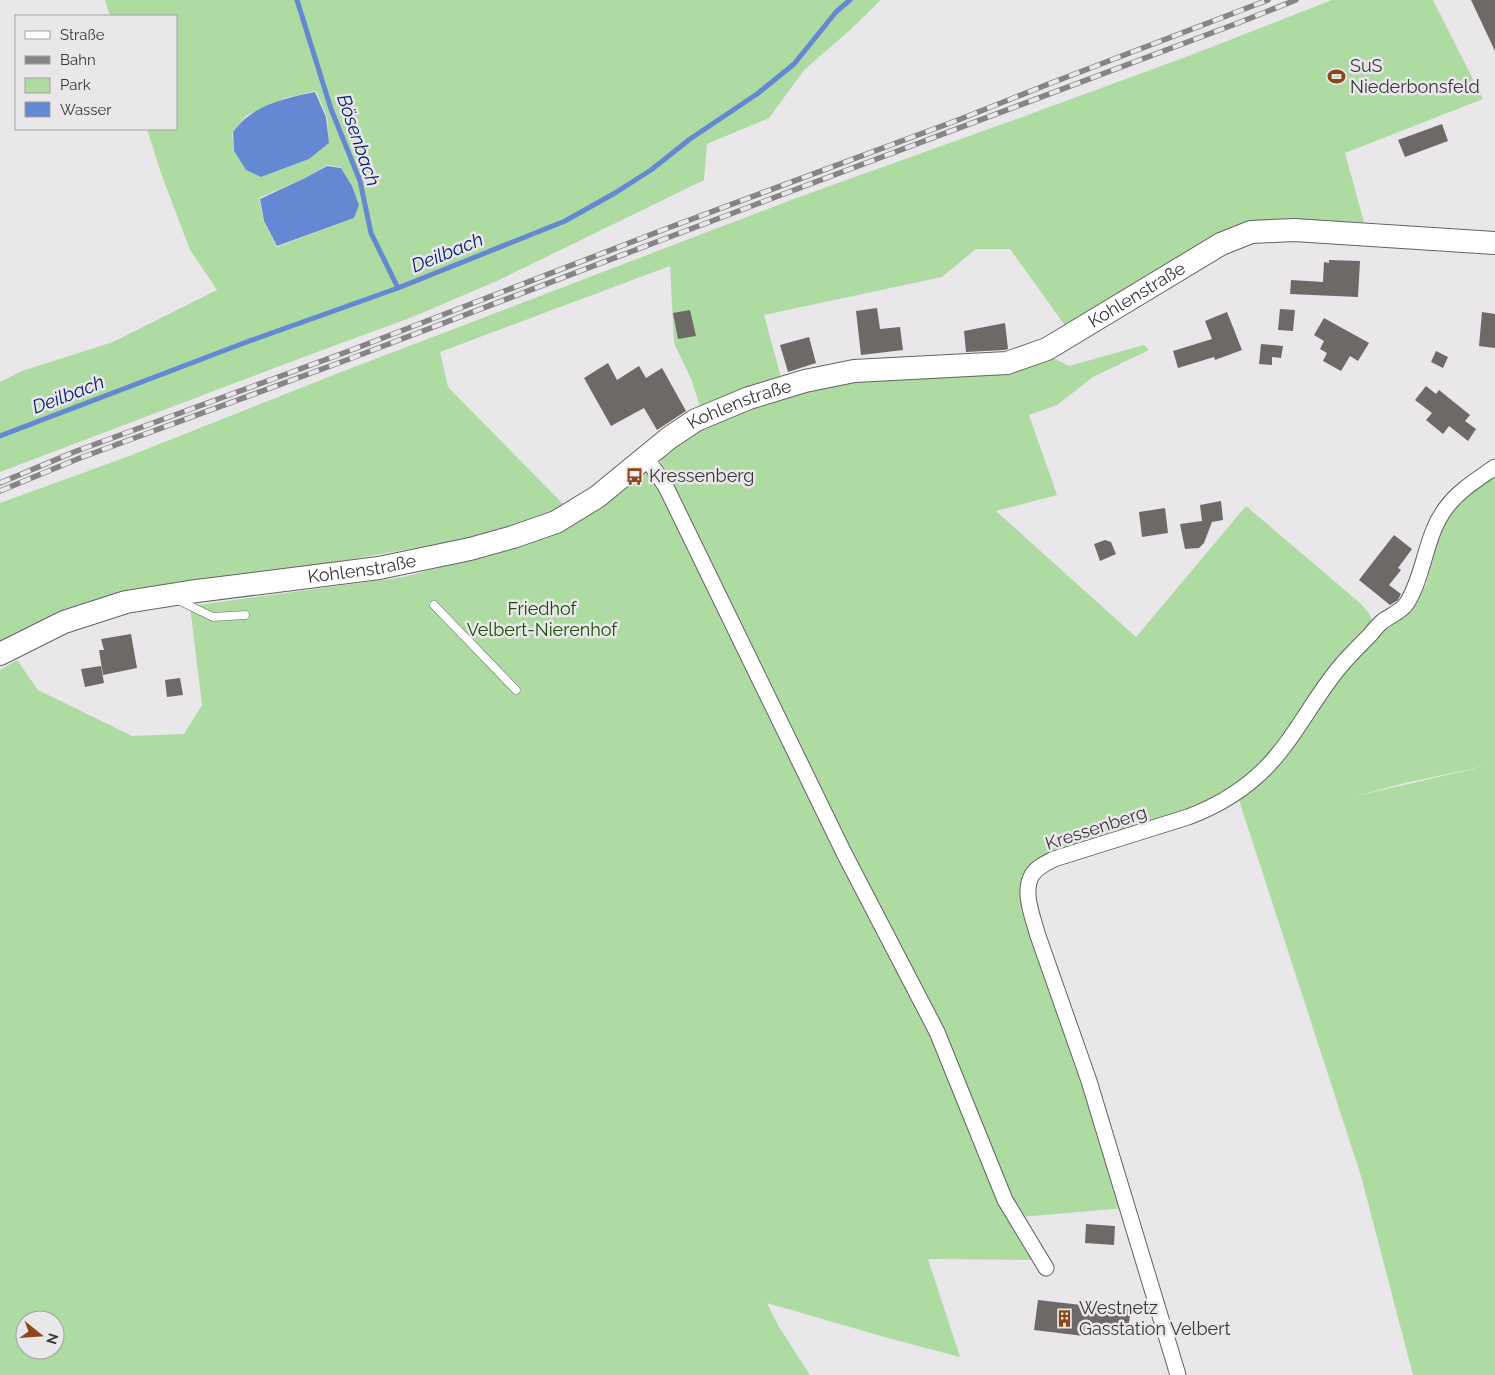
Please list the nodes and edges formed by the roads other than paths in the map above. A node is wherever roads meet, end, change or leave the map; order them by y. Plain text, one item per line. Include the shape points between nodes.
1 (1495, 243) edge
2 (646, 456) junction
3 (1495, 467) edge
4 (169, 596) junction
5 (434, 605) dead end
6 (245, 615) dead end
7 (0, 654) edge
8 (516, 690) dead end
9 (1046, 1268) dead end
10 (1178, 1375) edge

1 - 2 main road, Kohlenstraße via 1294,230 1251,232 1221,244 1047,349 1007,363 854,372 805,381 749,398 696,420
2 - 4 main road, Kohlenstraße via 598,497 556,522 470,549 379,568
2 - 9 street via 666,487 844,854 937,1032 1005,1200
3 - 10 street, Kressenberg via 1445,508 1406,604 1382,621 1342,664 1282,750 1245,787 1228,799 1188,817 1054,859 1031,876 1028,891 1037,934 1089,1081
4 - 6 lane via 213,617
4 - 7 main road, Kohlenstraße via 126,602 64,622
5 - 8 lane

